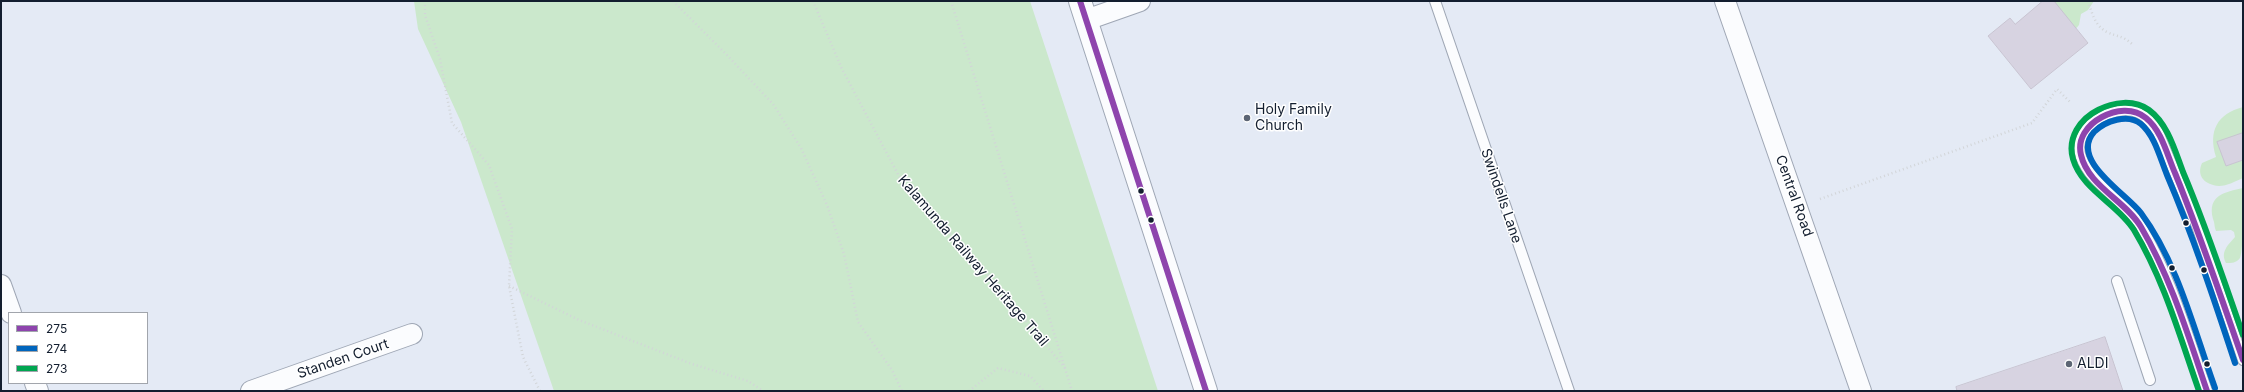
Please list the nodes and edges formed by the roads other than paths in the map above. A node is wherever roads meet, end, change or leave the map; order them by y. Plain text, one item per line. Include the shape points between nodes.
1 (1140, 1) edge
2 (1435, 1) edge
3 (1725, 1) edge
4 (1083, 10) edge
5 (2117, 281) dead end
6 (1, 285) edge
7 (11, 312) edge
8 (412, 334) dead end
9 (2243, 360) edge
10 (2150, 380) dead end
11 (251, 391) edge
12 (1206, 391) edge
13 (1568, 391) edge
14 (1861, 391) edge
15 (2207, 391) edge

1 - 4 street
2 - 13 lane, Swindells Lane
3 - 14 street, Central Road
4 - 12 street
5 - 10 lane
6 - 7 street
8 - 11 street, Standen Court
9 - 15 lane via 2197,226 2158,132 2148,119 2130,110 2119,110 2105,115 2092,123 2085,132 2080,142 2080,155 2086,168 2139,223 2152,245 2165,272

